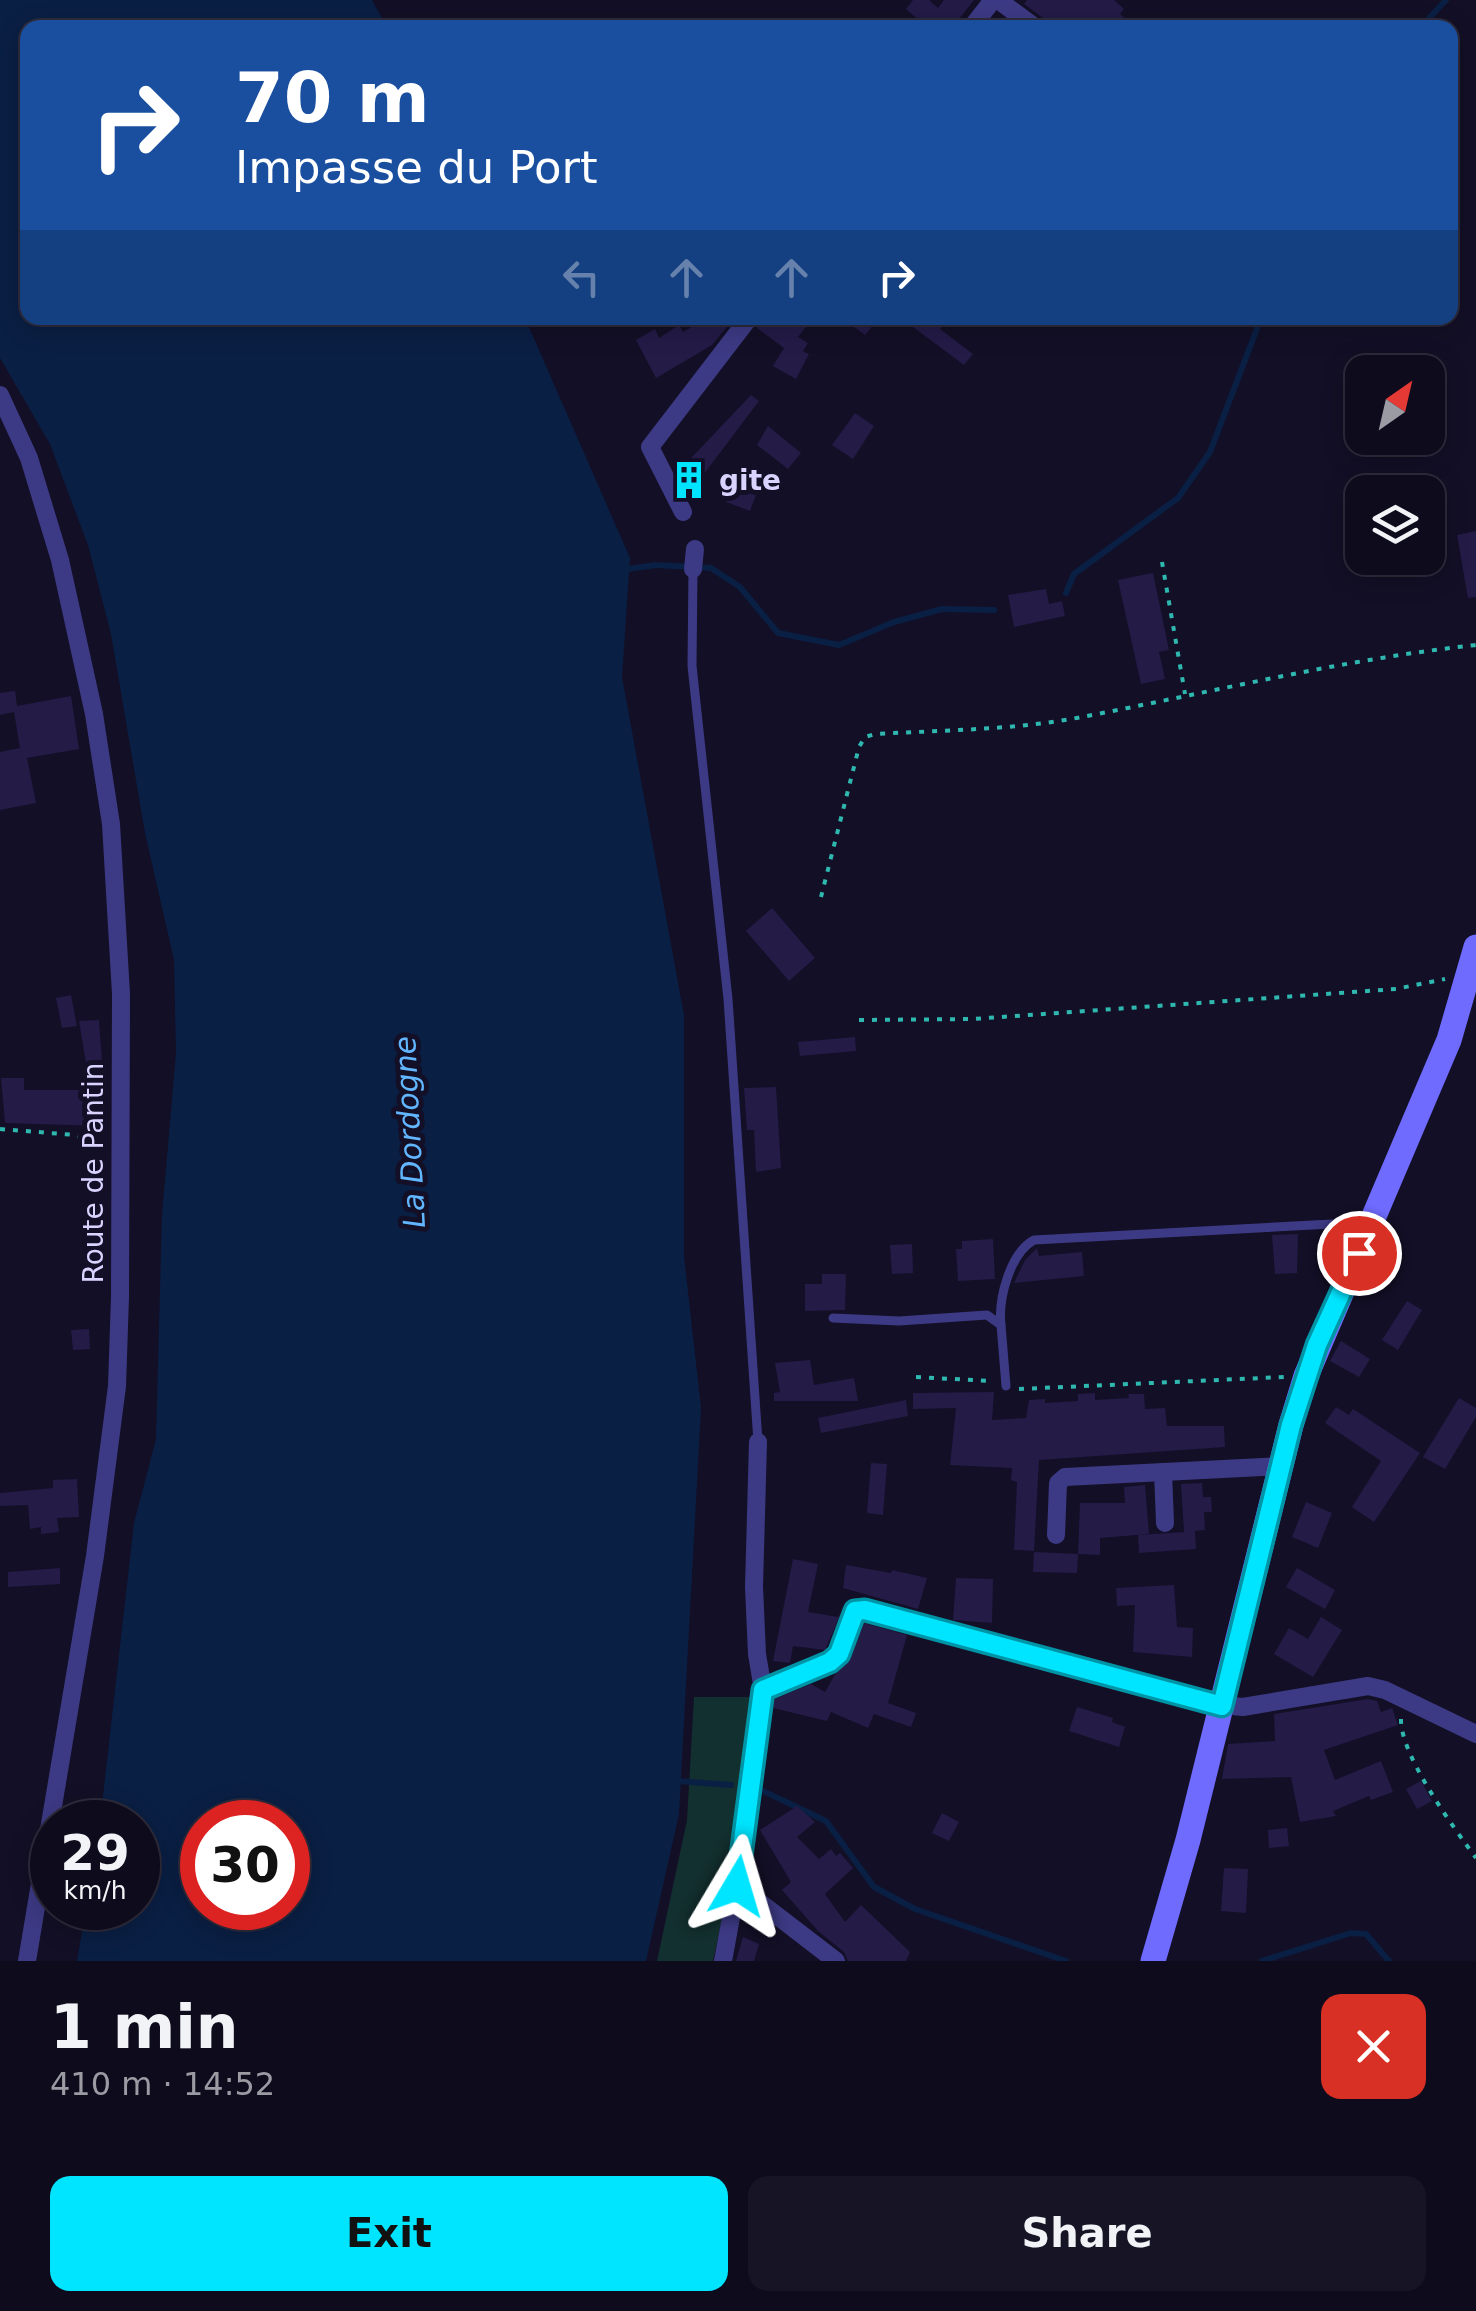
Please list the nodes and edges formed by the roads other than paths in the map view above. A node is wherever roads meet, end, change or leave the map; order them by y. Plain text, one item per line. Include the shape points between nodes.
1 (995, 0) edge
2 (979, 20) edge
3 (1024, 20) edge
4 (744, 325) edge
5 (0, 395) edge
6 (683, 512) dead end
7 (695, 548) dead end
8 (694, 569) joint
9 (1476, 947) edge
10 (1373, 1222) junction
11 (833, 1318) dead end
12 (1001, 1325) junction
13 (1006, 1386) road end
14 (758, 1442) joint
15 (1281, 1466) junction
16 (1163, 1472) junction
17 (1166, 1523) dead end
18 (1056, 1534) dead end
19 (763, 1690) junction
20 (1222, 1706) junction
21 (1476, 1734) edge
22 (737, 1886) junction
23 (27, 1961) edge
24 (724, 1961) edge
25 (836, 1961) edge
26 (1153, 1961) edge

1 - 2 street
1 - 3 street
4 - 6 street via 650,447
5 - 23 street, Route de Pantin via 29,458 60,560 96,732 111,824 121,994 117,1386
7 - 8 street
8 - 14 lane via 692,666 728,998
9 - 10 main road via 1450,1040
10 - 12 lane via 1034,1240 1002,1290
10 - 15 main road via 1317,1345
11 - 12 lane via 988,1315
12 - 13 lane
14 - 19 street via 754,1587
15 - 16 street
15 - 20 main road
16 - 17 street
16 - 18 street via 1064,1478 1058,1483
19 - 20 street via 830,1662 855,1611 865,1610
19 - 22 street
20 - 21 street via 1368,1686
20 - 26 main road
22 - 24 street
22 - 25 street

